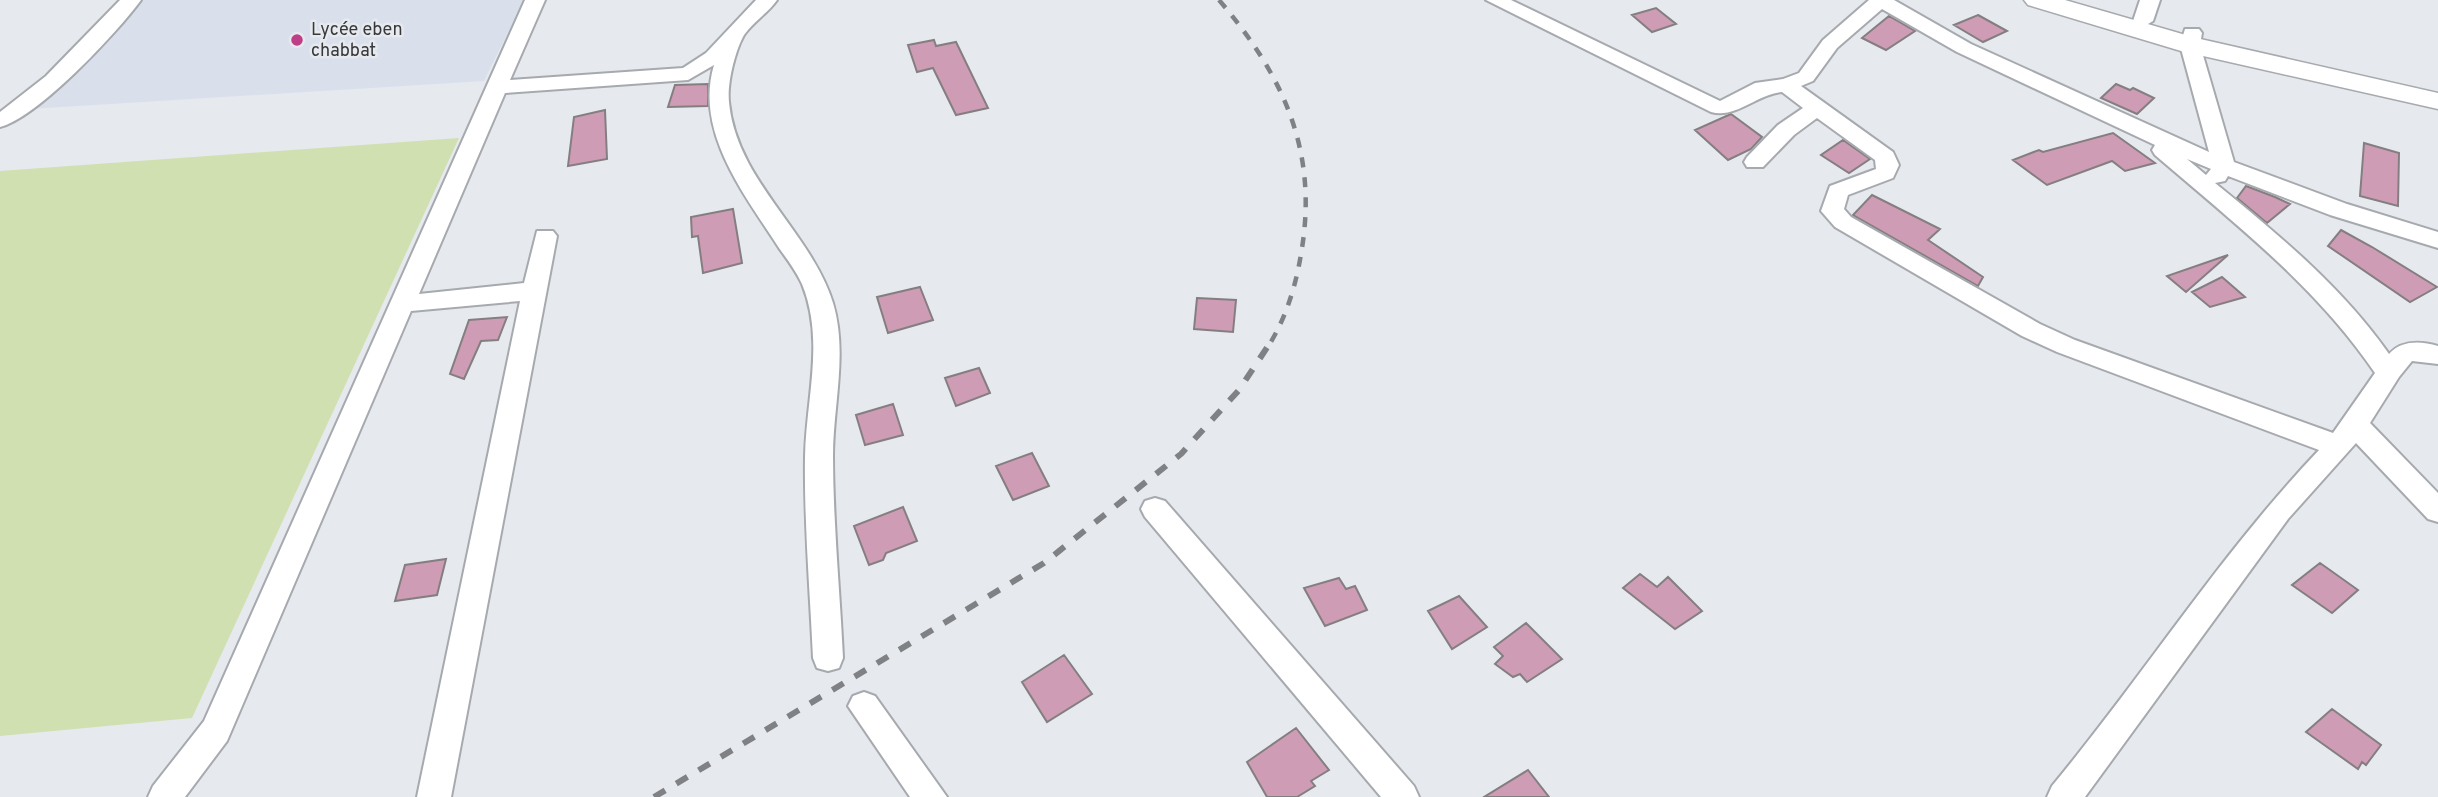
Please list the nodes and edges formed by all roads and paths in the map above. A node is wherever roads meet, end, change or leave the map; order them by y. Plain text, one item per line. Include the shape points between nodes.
1 (131, 0) edge
2 (535, 0) edge
3 (767, 0) edge
4 (1496, 0) edge
5 (2037, 0) edge
6 (2074, 0) edge
7 (2147, 10) edge
8 (735, 33) junction
9 (2191, 39) junction
10 (1786, 85) junction
11 (496, 88) junction
12 (2438, 90) edge
13 (2438, 101) edge
14 (1818, 107) junction
15 (0, 121) edge
16 (2144, 134) junction
17 (1755, 162) dead end
18 (2224, 167) junction
19 (2207, 189) junction
20 (545, 236) dead end
21 (2438, 240) edge
22 (532, 291) junction
23 (401, 304) junction
24 (2438, 355) edge
25 (2388, 372) junction
26 (2347, 435) junction
27 (1155, 509) dead end
28 (2438, 511) edge
29 (828, 658) dead end
30 (864, 706) dead end
31 (1389, 793) edge
32 (165, 797) edge
33 (434, 797) edge
34 (930, 797) edge
35 (2064, 797) edge

1 - 15 street via 93,43
2 - 11 street
3 - 8 street
4 - 10 street via 1709,106 1725,107 1762,87
5 - 9 main road
6 - 7 main road
7 - 9 main road
8 - 11 street via 705,65 688,74
8 - 29 street via 718,98 719,118 730,146 813,282 828,334 819,453
9 - 12 main road
9 - 13 main road
9 - 18 street
10 - 14 street
10 - 16 street via 1806,77 1830,44 1881,0 1939,36
11 - 23 street
14 - 17 street via 1786,130
14 - 26 street via 1869,144 1888,165 1885,173 1838,191 1832,211 1843,222 2066,346
16 - 18 street
16 - 19 street
18 - 19 street
18 - 21 street via 2346,213
19 - 25 street via 2305,273 2366,337
20 - 22 street
22 - 23 street
22 - 33 street
23 - 32 street via 216,731
24 - 25 street via 2405,353
25 - 26 street
26 - 28 street
26 - 35 street via 2278,511
27 - 31 street
30 - 34 street

